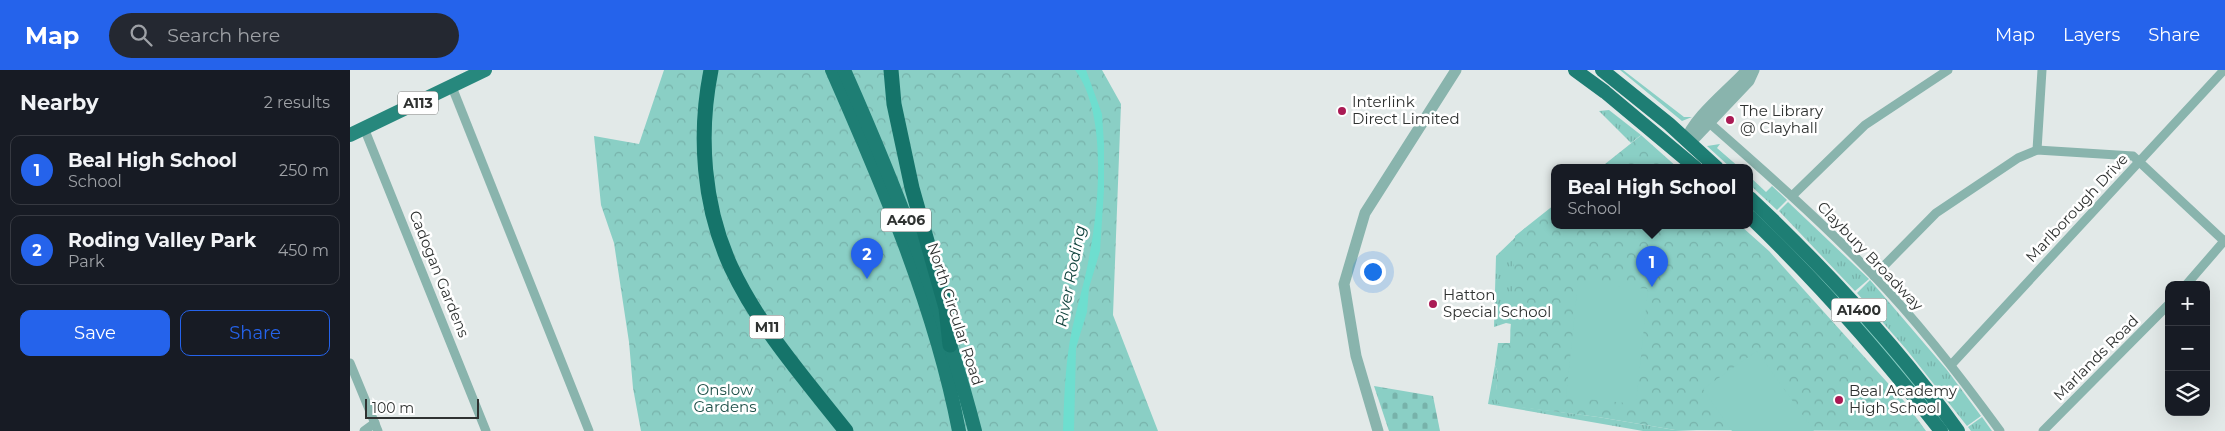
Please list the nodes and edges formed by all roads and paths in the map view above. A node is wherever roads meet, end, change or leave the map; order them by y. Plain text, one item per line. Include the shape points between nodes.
1 (485, 70) edge
2 (711, 70) edge
3 (832, 70) edge
4 (844, 70) edge
5 (891, 70) edge
6 (1456, 70) edge
7 (1575, 70) edge
8 (1602, 70) edge
9 (1752, 70) edge
10 (1948, 70) edge
11 (2042, 70) edge
12 (2224, 70) edge
13 (452, 86) junction
14 (1705, 120) junction
15 (364, 128) junction
16 (350, 135) edge
17 (1686, 141) junction
18 (1672, 147) junction
19 (2037, 150) junction
20 (2139, 162) junction
21 (1691, 164) edge
22 (1702, 164) edge
23 (1712, 164) edge
24 (1792, 196) junction
25 (1753, 201) edge
26 (1753, 220) edge
27 (2224, 244) edge
28 (1874, 276) junction
29 (2190, 281) edge
30 (2165, 308) edge
31 (950, 346) junction
32 (350, 363) edge
33 (1951, 365) junction
34 (376, 427) edge
35 (364, 431) edge
36 (486, 431) edge
37 (589, 431) edge
38 (846, 431) edge
39 (959, 431) edge
40 (975, 431) edge
41 (1378, 431) edge
42 (1941, 431) edge
43 (1958, 431) edge
44 (2000, 431) edge
45 (2043, 431) edge

1 - 13 main road, A113
2 - 38 highway, M11 via 703,132 706,168 712,210 729,261 754,308 788,358
3 - 39 highway, North Circular Road / A406 via 880,183 926,307 951,391
4 - 31 highway, North Circular Road / A406 via 906,221
5 - 31 highway via 894,104 912,188 946,308
6 - 41 street via 1365,213 1344,284 1356,356
7 - 18 highway
8 - 17 highway
9 - 14 street via 1749,81
10 - 24 street via 1865,125
11 - 19 street
12 - 20 street, Marlborough Drive
13 - 15 main road, A113
13 - 37 street
14 - 17 street via 1688,134
14 - 24 street, Claybury Broadway
15 - 16 main road, A113
15 - 36 street, Cadogan Gardens
17 - 18 highway
17 - 22 highway via 1689,152
17 - 23 highway
18 - 21 highway
19 - 20 street via 2128,155
19 - 28 street via 2018,158 1936,213
20 - 27 street
20 - 33 street, Marlborough Drive
24 - 28 street, Claybury Broadway
25 - 43 highway, A1400 via 1878,332
26 - 42 highway, A1400 via 1868,341
27 - 29 street
28 - 33 street, Claybury Broadway
30 - 45 street, Marlands Road
31 - 40 highway, North Circular Road / A406
32 - 34 street
33 - 44 street, Claybury Broadway
34 - 35 street

